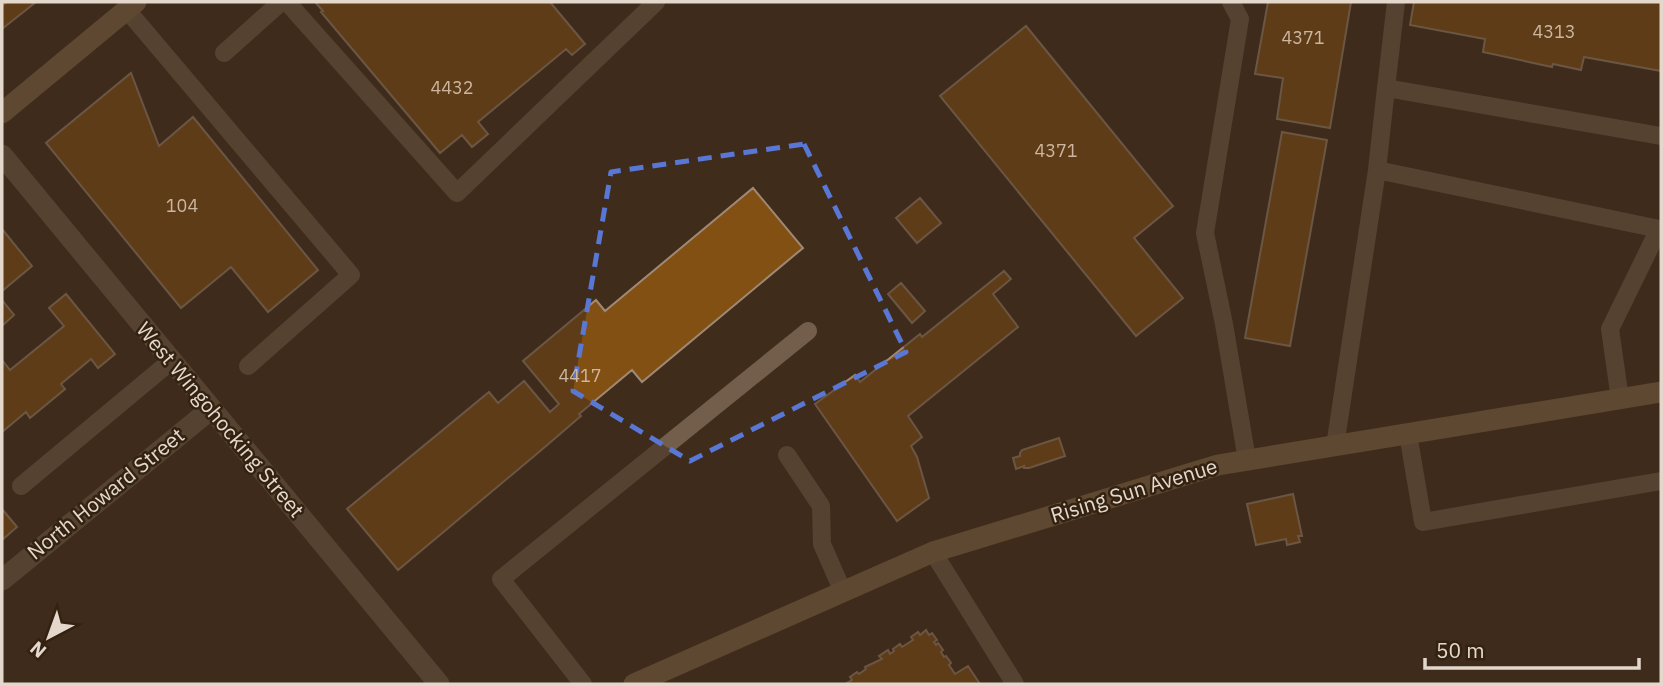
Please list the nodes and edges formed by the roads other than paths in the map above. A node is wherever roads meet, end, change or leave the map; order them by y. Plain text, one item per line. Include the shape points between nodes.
1 (281, 2) edge
2 (287, 2) edge
3 (656, 2) edge
4 (1231, 2) edge
5 (1396, 2) edge
6 (131, 6) edge
7 (224, 53) dead end
8 (1386, 88) junction
9 (2, 113) edge
10 (1661, 136) edge
11 (2, 155) edge
12 (1377, 170) junction
13 (1660, 227) edge
14 (808, 331) dead end
15 (171, 360) junction
16 (248, 366) dead end
17 (1661, 392) edge
18 (1620, 399) junction
19 (211, 409) junction
20 (1408, 434) junction
21 (1335, 446) junction
22 (787, 455) dead end
23 (1247, 460) junction
24 (1661, 481) edge
25 (21, 486) dead end
26 (933, 552) junction
27 (2, 580) edge
28 (843, 592) junction
29 (439, 684) edge
30 (583, 684) edge
31 (634, 684) edge
32 (1015, 684) edge

1 - 7 lane
2 - 3 lane via 457,193
4 - 23 lane via 1240,19 1205,233
5 - 8 lane
6 - 9 street
6 - 16 lane via 351,275
8 - 10 lane
8 - 12 lane
11 - 15 street, West Wingohocking Street
12 - 13 lane
12 - 21 lane
13 - 18 lane via 1610,328
14 - 30 lane via 500,579
15 - 19 street, West Wingohocking Street
15 - 25 lane
17 - 18 street, Rising Sun Avenue
18 - 20 street, Rising Sun Avenue
19 - 27 street, North Howard Street
19 - 29 street, West Wingohocking Street
20 - 21 street, Rising Sun Avenue
20 - 24 lane via 1423,522
21 - 23 street, Rising Sun Avenue
22 - 28 lane via 821,506 822,544
23 - 26 street, Rising Sun Avenue
26 - 28 street, Rising Sun Avenue
26 - 32 lane
28 - 31 street, Rising Sun Avenue

